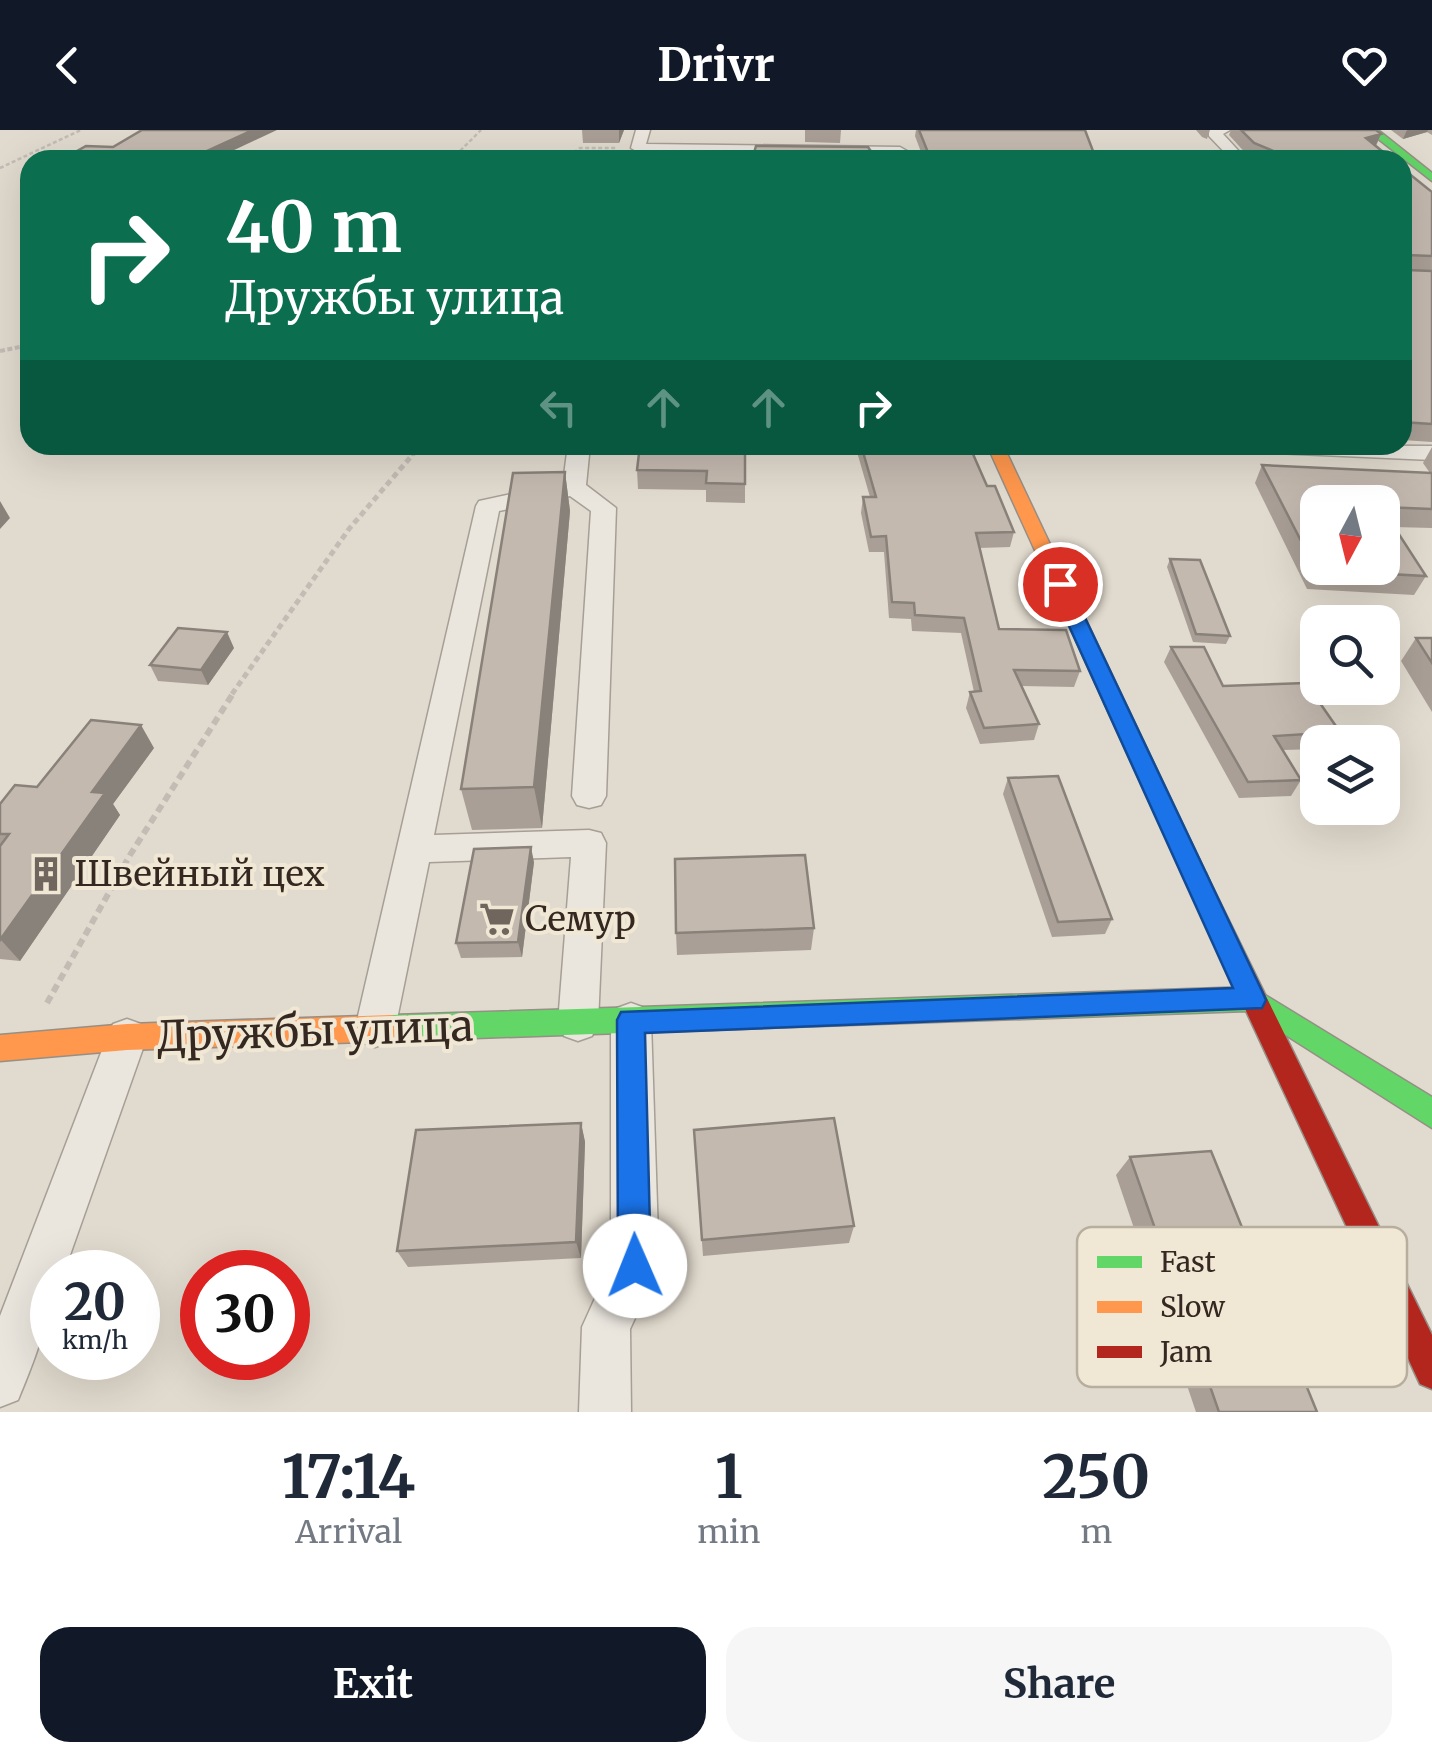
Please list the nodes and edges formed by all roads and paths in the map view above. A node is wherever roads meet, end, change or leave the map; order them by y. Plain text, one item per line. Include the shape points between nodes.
1 (81, 130) edge
2 (481, 130) edge
3 (642, 130) edge
4 (797, 130) edge
5 (1223, 130) edge
6 (1372, 130) edge
7 (1392, 130) edge
8 (638, 148) junction
9 (38, 150) edge
10 (463, 150) edge
11 (577, 150) edge
12 (798, 150) joint
13 (1231, 150) edge
14 (1397, 150) edge
15 (1412, 162) edge
16 (1432, 162) edge
17 (1432, 178) edge
18 (410, 455) edge
19 (577, 455) edge
20 (1000, 455) edge
21 (574, 488) junction
22 (589, 796) dead end
23 (414, 849) junction
24 (1252, 1000) junction
25 (631, 1020) junction
26 (578, 1022) junction
27 (375, 1029) junction
28 (127, 1037) junction
29 (33, 1045) junction
30 (0, 1048) edge
31 (1432, 1114) edge
32 (1362, 1227) edge
33 (1407, 1320) edge
34 (1432, 1372) edge
35 (0, 1382) edge
36 (605, 1412) edge

1 - 9 path
2 - 10 path
3 - 8 street
4 - 12 street
5 - 13 street via 1214,132
6 - 14 street
7 - 16 street
8 - 11 path
8 - 12 street
15 - 17 street
18 - 29 path via 375,491 216,714 100,903
19 - 21 street
20 - 24 street
21 - 22 street via 604,508
21 - 23 street via 488,506
23 - 26 street via 589,844
23 - 27 street
24 - 25 street, Дружбы улица
24 - 31 street
24 - 32 street
25 - 26 street, Дружбы улица
25 - 36 street via 635,1266 606,1327
26 - 27 street, Дружбы улица
27 - 28 street, Дружбы улица
28 - 29 street, Дружбы улица
28 - 35 street
29 - 30 street, Дружбы улица
33 - 34 street

